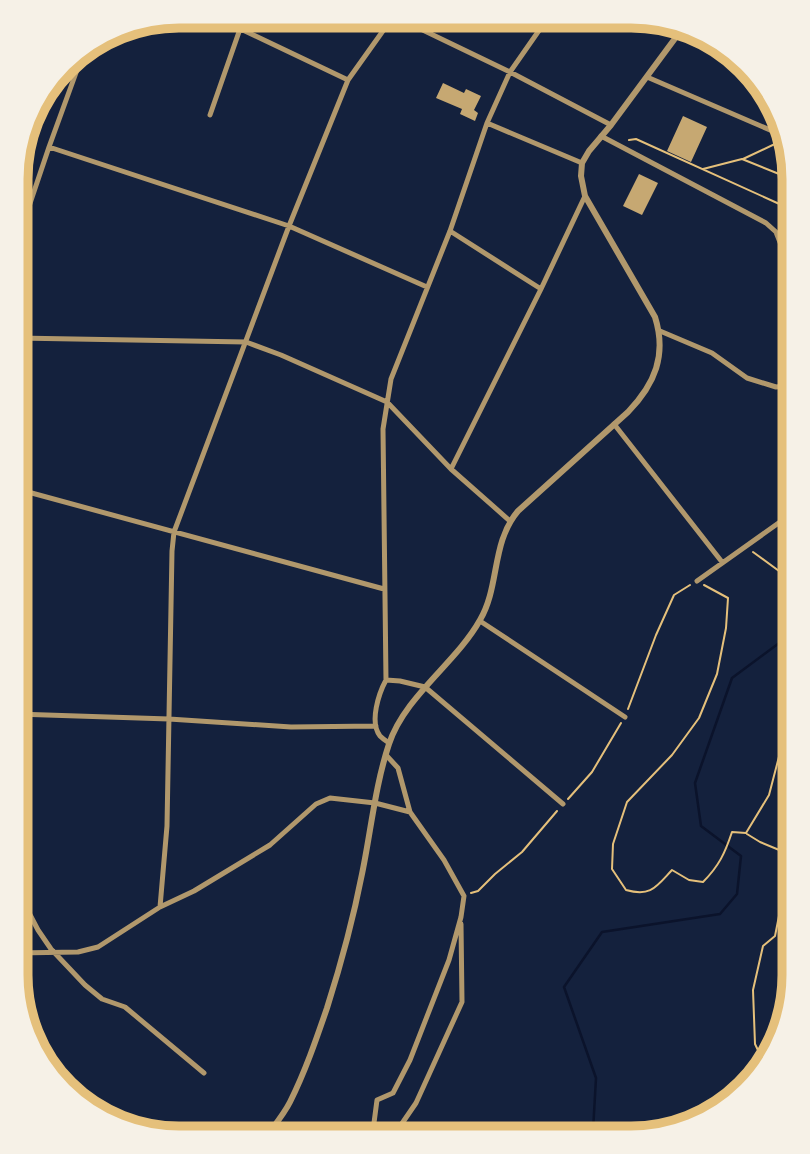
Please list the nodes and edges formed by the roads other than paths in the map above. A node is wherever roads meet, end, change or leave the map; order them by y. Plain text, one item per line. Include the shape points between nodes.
1 (385, 28) edge
2 (419, 28) edge
3 (541, 28) edge
4 (240, 29) joint
5 (677, 35) edge
6 (79, 65) edge
7 (510, 72) junction
8 (647, 77) junction
9 (348, 80) junction
10 (210, 115) dead end
11 (487, 122) junction
12 (611, 124) junction
13 (775, 134) edge
14 (601, 136) junction
15 (49, 147) junction
16 (582, 163) junction
17 (585, 195) junction
18 (28, 209) edge
19 (289, 226) junction
20 (450, 232) junction
21 (782, 247) edge
22 (427, 287) junction
23 (541, 289) junction
24 (660, 331) junction
25 (28, 338) edge
26 (246, 342) junction
27 (782, 386) edge
28 (387, 402) junction
29 (614, 424) junction
30 (451, 469) junction
31 (28, 492) edge
32 (782, 520) edge
33 (510, 521) junction
34 (174, 531) junction
35 (722, 562) junction
36 (697, 581) road end
37 (384, 589) junction
38 (480, 621) junction
39 (386, 680) junction
40 (425, 687) junction
41 (28, 714) edge
42 (625, 718) road end
43 (169, 719) junction
44 (376, 726) junction
45 (389, 743) junction
46 (386, 755) junction
47 (375, 803) junction
48 (563, 804) road end
49 (410, 812) junction
50 (160, 907) junction
51 (28, 911) edge
52 (461, 918) junction
53 (28, 953) edge
54 (56, 954) junction
55 (204, 1073) dead end
56 (274, 1126) edge
57 (374, 1126) edge
58 (400, 1126) edge

1 - 9 street
2 - 7 street
3 - 7 street
4 - 9 street
4 - 10 street
5 - 8 street
6 - 15 street
7 - 11 street
7 - 12 street
8 - 12 street
8 - 13 street
9 - 19 street
11 - 16 street
11 - 20 street
12 - 14 street
14 - 16 street
14 - 21 street via 766,223
15 - 18 street
15 - 19 street
16 - 17 street
17 - 23 street
17 - 24 street
19 - 22 street
19 - 26 street
20 - 22 street
20 - 23 street
22 - 28 street via 391,379
23 - 30 street
24 - 27 street via 712,353 747,378
24 - 29 street via 652,381 642,398
25 - 26 street
26 - 28 street
26 - 34 street
28 - 30 street
28 - 37 street via 383,429
29 - 33 street
29 - 35 street
30 - 33 street
31 - 34 street
32 - 35 street
33 - 38 street
34 - 37 street
34 - 43 street
35 - 36 street
37 - 39 street
38 - 40 street
38 - 42 street
39 - 40 street
39 - 44 street via 376,701
40 - 45 street
40 - 48 street
41 - 43 street
43 - 44 street via 291,727
43 - 50 street
44 - 45 street
45 - 46 street
46 - 47 street
46 - 49 street via 398,768
47 - 49 street
47 - 50 street via 330,798 316,804 270,845
47 - 56 street via 348,939 327,1008 289,1104
49 - 52 street via 464,896
50 - 54 street via 98,947
51 - 54 street
52 - 57 street via 410,1060 393,1093 377,1100
52 - 58 street via 462,1002 416,1103
53 - 54 street
54 - 55 street via 102,999 125,1007

